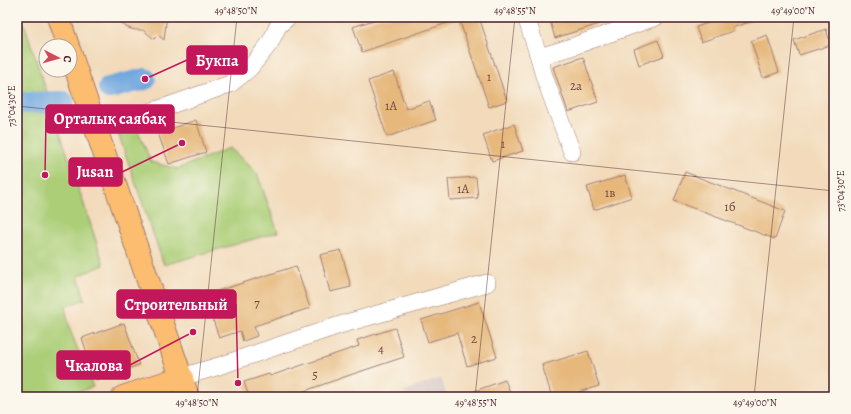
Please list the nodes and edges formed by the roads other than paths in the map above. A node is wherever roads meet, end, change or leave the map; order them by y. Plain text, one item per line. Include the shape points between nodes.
1 (58, 17) edge
2 (288, 17) edge
3 (526, 17) edge
4 (656, 17) edge
5 (65, 38) edge
6 (539, 57) junction
7 (78, 76) edge
8 (96, 129) junction
9 (572, 152) dead end
10 (487, 283) dead end
11 (185, 387) edge
12 (123, 397) edge

1 - 5 main road
2 - 8 street via 278,26 270,43 250,68 230,84
3 - 6 street
4 - 6 street
6 - 9 street
7 - 8 main road
8 - 11 main road
10 - 11 street via 343,324 219,366
11 - 12 main road

